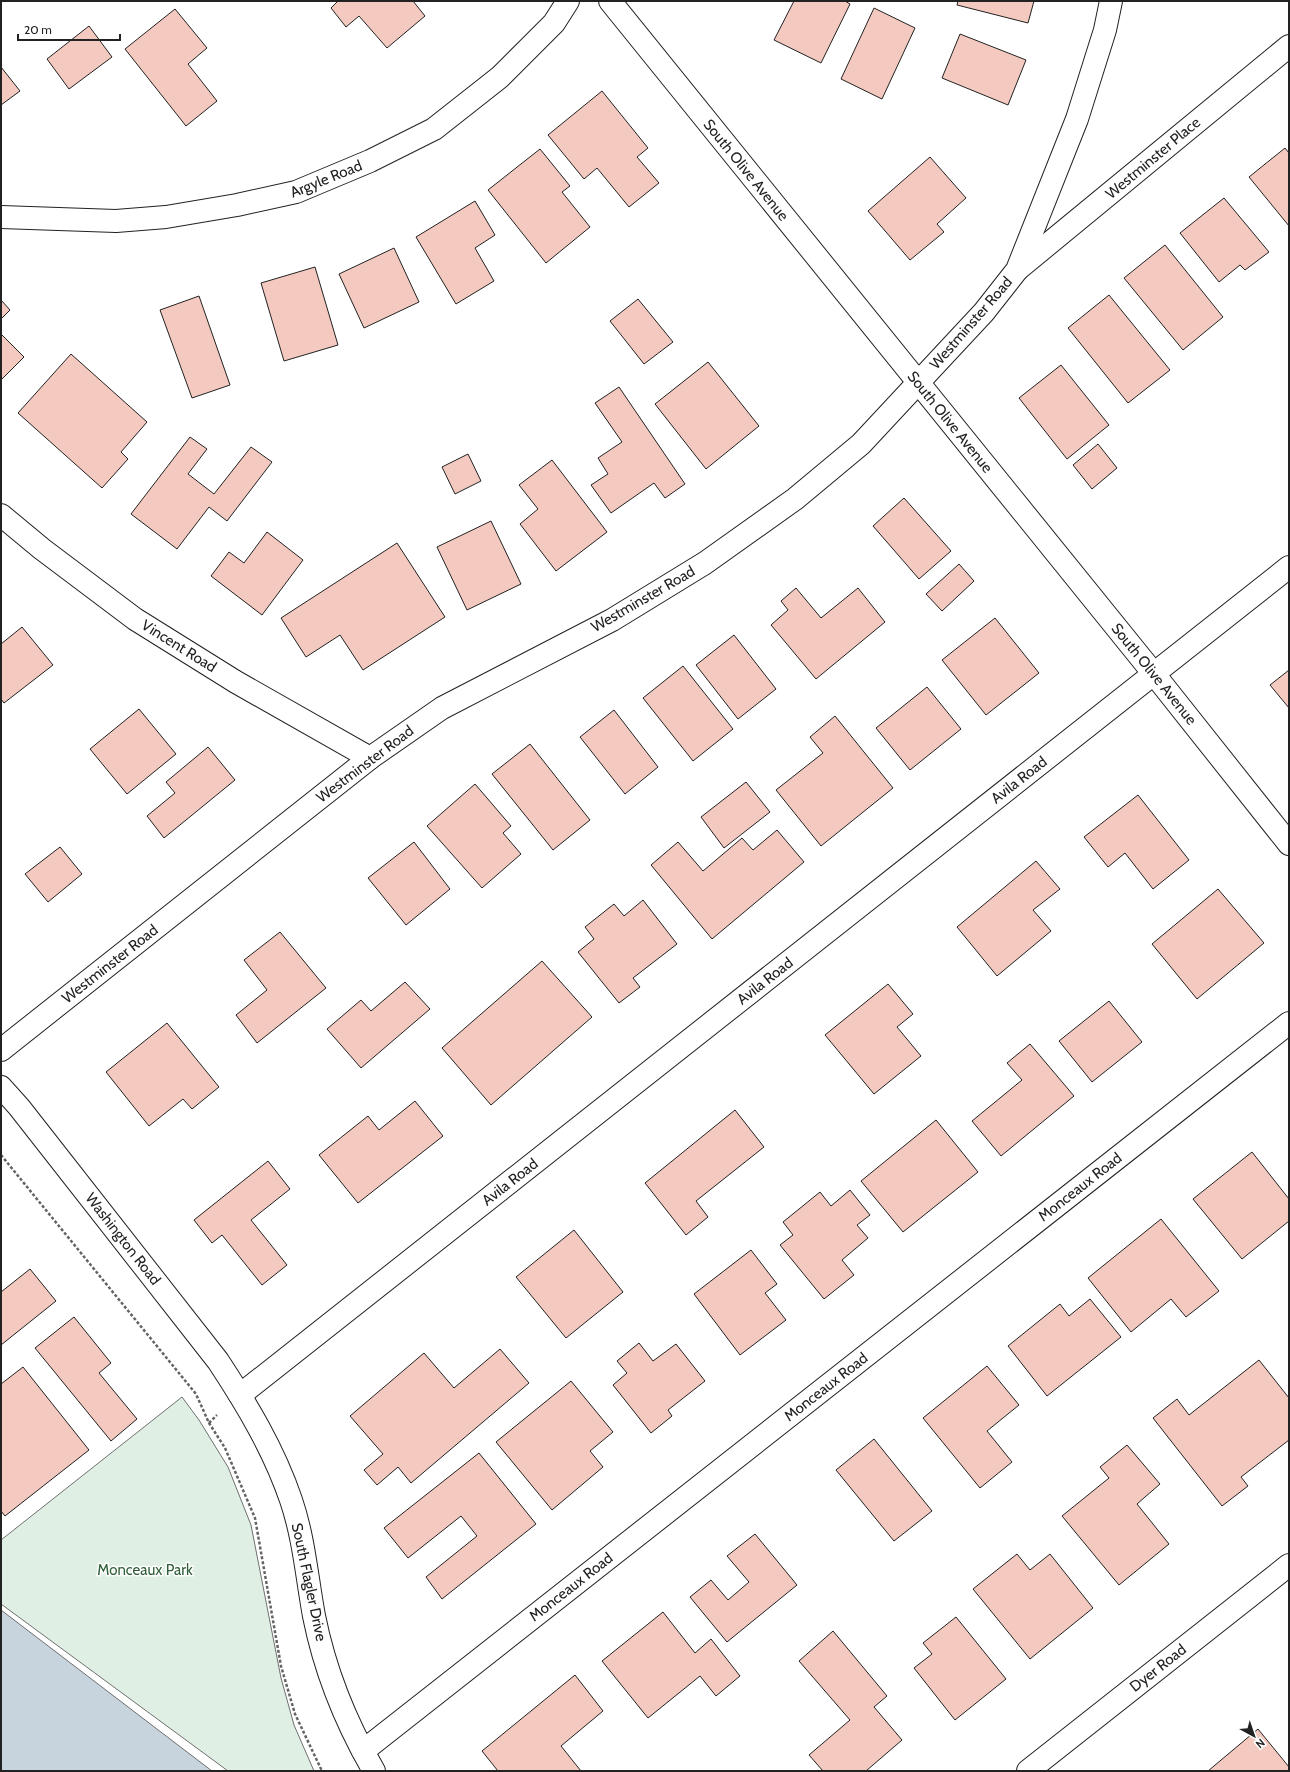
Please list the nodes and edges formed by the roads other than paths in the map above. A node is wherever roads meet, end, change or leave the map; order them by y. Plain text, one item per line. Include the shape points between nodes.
1 (568, 1) edge
2 (610, 1) edge
3 (1111, 1) edge
4 (1289, 46) edge
5 (1, 217) edge
6 (1017, 270) junction
7 (918, 382) junction
8 (1, 515) edge
9 (1289, 567) edge
10 (1154, 674) junction
11 (370, 758) junction
12 (1289, 844) edge
13 (1289, 1023) edge
14 (1, 1050) edge
15 (1, 1087) edge
16 (240, 1395) junction
17 (1289, 1565) edge
18 (363, 1751) junction
19 (374, 1771) edge
20 (1028, 1771) edge

1 - 5 street, Argyle Road via 554,23 500,77 434,129 370,161 296,192 237,205 152,218 116,221
2 - 7 street, South Olive Avenue
3 - 6 street, Westminster Road via 1105,30 1077,119
4 - 6 street, Westminster Place
6 - 7 street, Westminster Road via 984,312
7 - 10 street, South Olive Avenue
7 - 11 street, Westminster Road via 861,444 795,499 705,563 612,620 442,708
8 - 11 street, Vincent Road via 136,619 236,682
9 - 10 street, Avila Road
10 - 12 street, South Olive Avenue
10 - 16 street, Avila Road
11 - 14 street, Westminster Road
13 - 18 street, Monceaux Road
15 - 16 street, Washington Road via 19,1106 213,1355
16 - 18 street, South Flagler Drive via 269,1446 291,1501 306,1558 314,1617 328,1674
17 - 20 street, Dyer Road
18 - 19 street, South Flagler Drive

